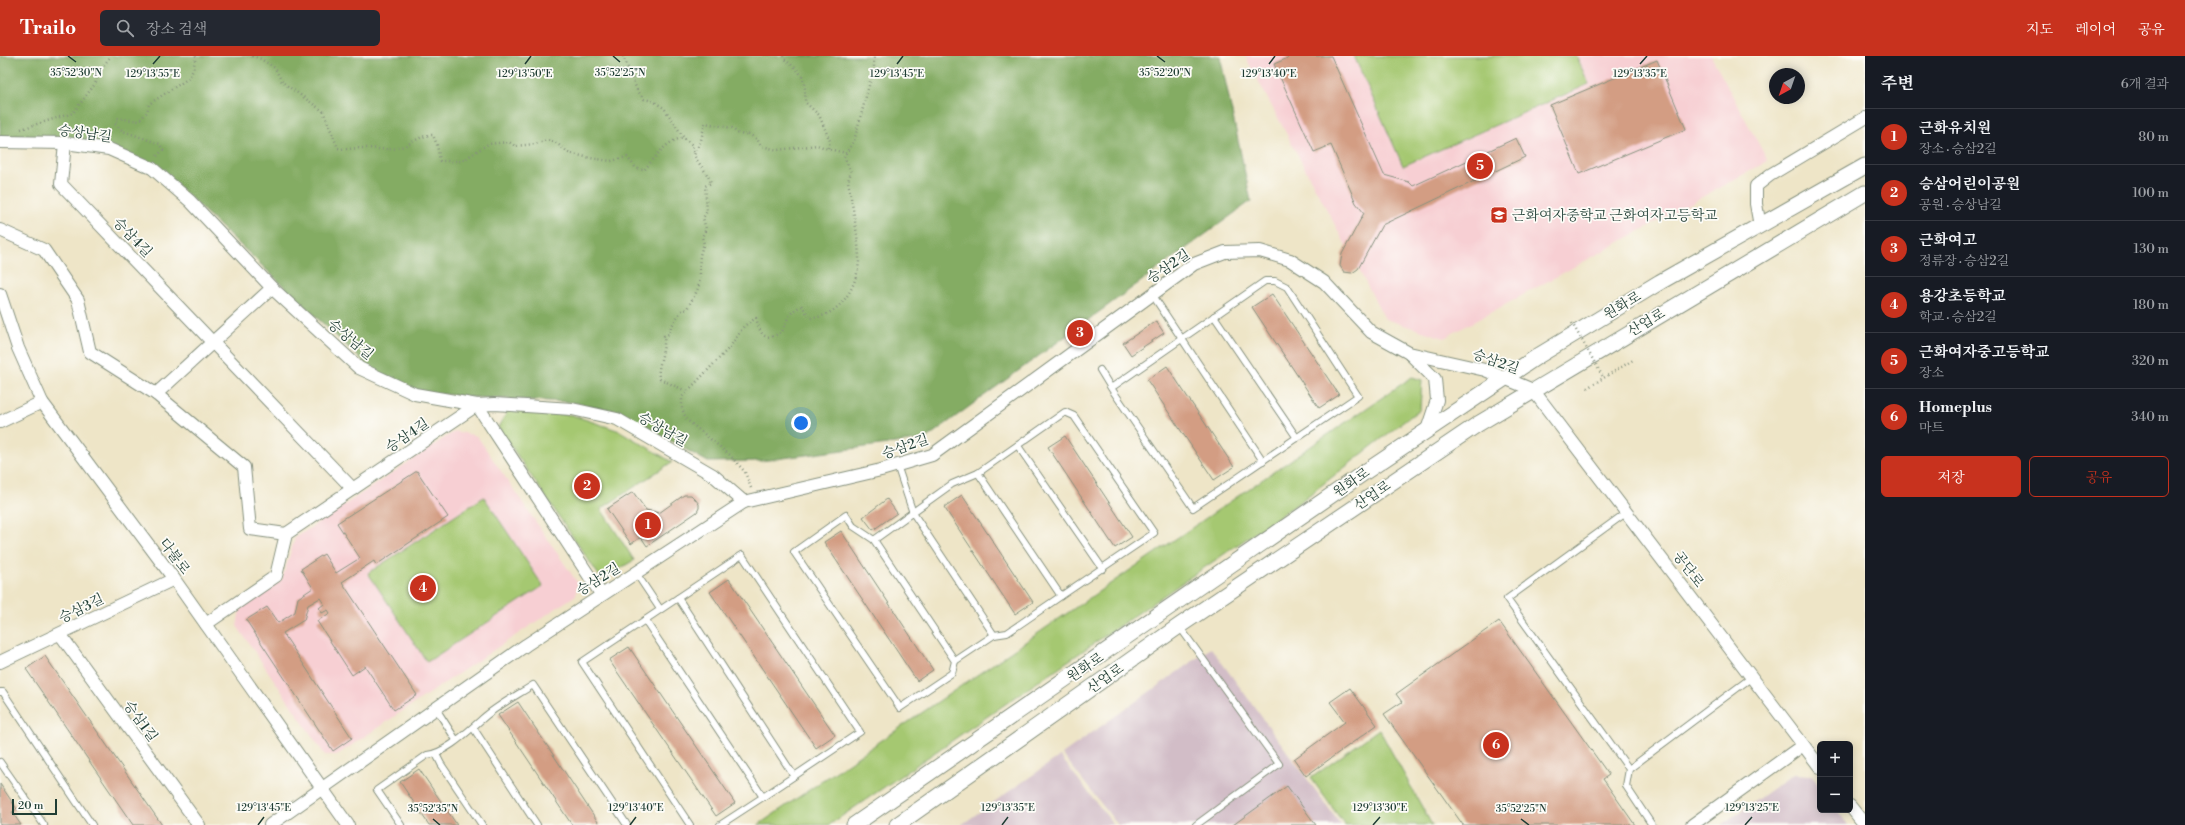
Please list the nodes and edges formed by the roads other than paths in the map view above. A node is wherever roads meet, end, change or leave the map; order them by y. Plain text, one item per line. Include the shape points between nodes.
1 (1865, 118) edge
2 (0, 142) edge
3 (65, 143) junction
4 (1865, 166) edge
5 (1865, 193) edge
6 (1760, 226) junction
7 (0, 230) edge
8 (272, 288) junction
9 (0, 294) edge
10 (1152, 294) junction
11 (1214, 316) junction
12 (1182, 339) junction
13 (212, 341) junction
14 (1409, 353) junction
15 (1100, 370) dead end
16 (1504, 378) junction
17 (1111, 388) junction
18 (1533, 390) junction
19 (156, 394) junction
20 (42, 402) junction
21 (477, 405) junction
22 (0, 422) edge
23 (1427, 430) junction
24 (1296, 438) junction
25 (1018, 446) junction
26 (1263, 461) junction
27 (897, 465) junction
28 (978, 473) junction
29 (353, 489) junction
30 (749, 501) junction
31 (1627, 512) junction
32 (912, 514) junction
33 (286, 534) junction
34 (874, 540) junction
35 (1103, 569) junction
36 (636, 573) junction
37 (174, 579) junction
38 (601, 594) junction
39 (1061, 596) junction
40 (678, 598) junction
41 (660, 609) junction
42 (645, 620) junction
43 (206, 624) junction
44 (1178, 626) junction
45 (60, 634) junction
46 (994, 634) junction
47 (955, 661) junction
48 (0, 662) edge
49 (1752, 677) junction
50 (0, 692) edge
51 (435, 707) junction
52 (474, 729) junction
53 (456, 740) junction
54 (1803, 745) junction
55 (436, 754) junction
56 (0, 762) edge
57 (1817, 763) edge
58 (1629, 769) junction
59 (794, 776) junction
60 (324, 789) junction
61 (763, 797) junction
62 (1853, 810) edge
63 (44, 825) edge
64 (92, 825) edge
65 (199, 825) edge
66 (270, 825) edge
67 (348, 825) edge
68 (401, 825) edge
69 (482, 825) edge
70 (537, 825) edge
71 (627, 825) edge
72 (690, 825) edge
73 (720, 825) edge
74 (854, 825) edge
75 (897, 825) edge
76 (1196, 825) edge
77 (1652, 825) edge
78 (1692, 825) edge
79 (1865, 825) edge

1 - 6 street via 1756,186
2 - 3 street, 승상남길
3 - 8 street, 승상남길 via 109,149 152,168 190,202
3 - 13 street, 승삼4길 via 61,184
4 - 6 street, 원화로
5 - 18 street, 산업로
6 - 16 street, 원화로 via 1660,282
7 - 19 street via 44,250 78,300 90,352
8 - 13 street
8 - 21 street, 승상남길 via 359,368 415,394
9 - 20 street, 다불로 via 18,348
10 - 12 lane
10 - 14 street, 승삼2길 via 1194,264 1225,252 1260,251 1290,260 1324,282 1371,332
10 - 27 street, 승삼2길 via 932,455
11 - 12 lane
11 - 24 lane
11 - 24 lane via 1265,281 1275,281 1288,287 1358,396
12 - 17 lane
12 - 26 lane
13 - 19 street
13 - 29 street, 승삼4길
14 - 16 street, 승삼2길 via 1485,370
14 - 23 street via 1435,379 1437,400
15 - 17 lane
16 - 18 street, 승삼2길
16 - 23 street, 원화로
17 - 26 lane via 1193,508
18 - 31 street, 공단로
18 - 44 street, 산업로 via 1421,462
19 - 33 street via 244,467 250,529
20 - 22 street
20 - 37 street, 다불로
21 - 29 street, 승삼4길
21 - 30 street, 승상남길 via 572,409 617,419 713,475
21 - 38 street
23 - 74 street, 원화로
24 - 26 lane
25 - 28 lane
25 - 35 lane
25 - 35 lane via 1065,412 1074,416 1154,533
27 - 30 street, 승삼2길
27 - 32 lane
28 - 32 lane via 952,484
28 - 39 lane
29 - 33 street, 승삼4길
30 - 36 street, 승삼2길
31 - 49 street, 공단로
31 - 58 lane via 1507,599
32 - 34 lane
32 - 46 lane
33 - 43 street via 276,576
34 - 47 lane
34 - 47 lane via 853,526 846,516 794,552 900,708 952,673
35 - 39 lane
36 - 38 street, 승삼2길
36 - 41 lane
37 - 43 street, 다불로
37 - 45 street, 승삼3길
38 - 51 street, 승삼2길
39 - 46 lane via 1007,633
40 - 41 lane
40 - 59 lane
40 - 59 lane via 742,555 860,732
41 - 42 lane
42 - 61 lane
42 - 72 lane via 582,662
43 - 60 street, 다불로
44 - 75 street, 산업로
44 - 76 lane via 1279,764
45 - 48 street, 승삼3길
45 - 65 street, 승삼1길
46 - 47 lane
49 - 54 street, 공단로
49 - 58 lane
50 - 64 lane via 3,692
51 - 53 lane
51 - 60 street, 승삼2길
52 - 53 lane
52 - 70 lane
52 - 71 lane via 481,720 533,685
53 - 55 lane
54 - 57 street, 공단로
54 - 78 street
55 - 68 lane via 427,755 377,790
55 - 69 lane
56 - 63 lane
58 - 77 lane via 1626,786
59 - 61 lane
60 - 66 street
60 - 67 street, 다불로
61 - 73 lane
62 - 79 street

